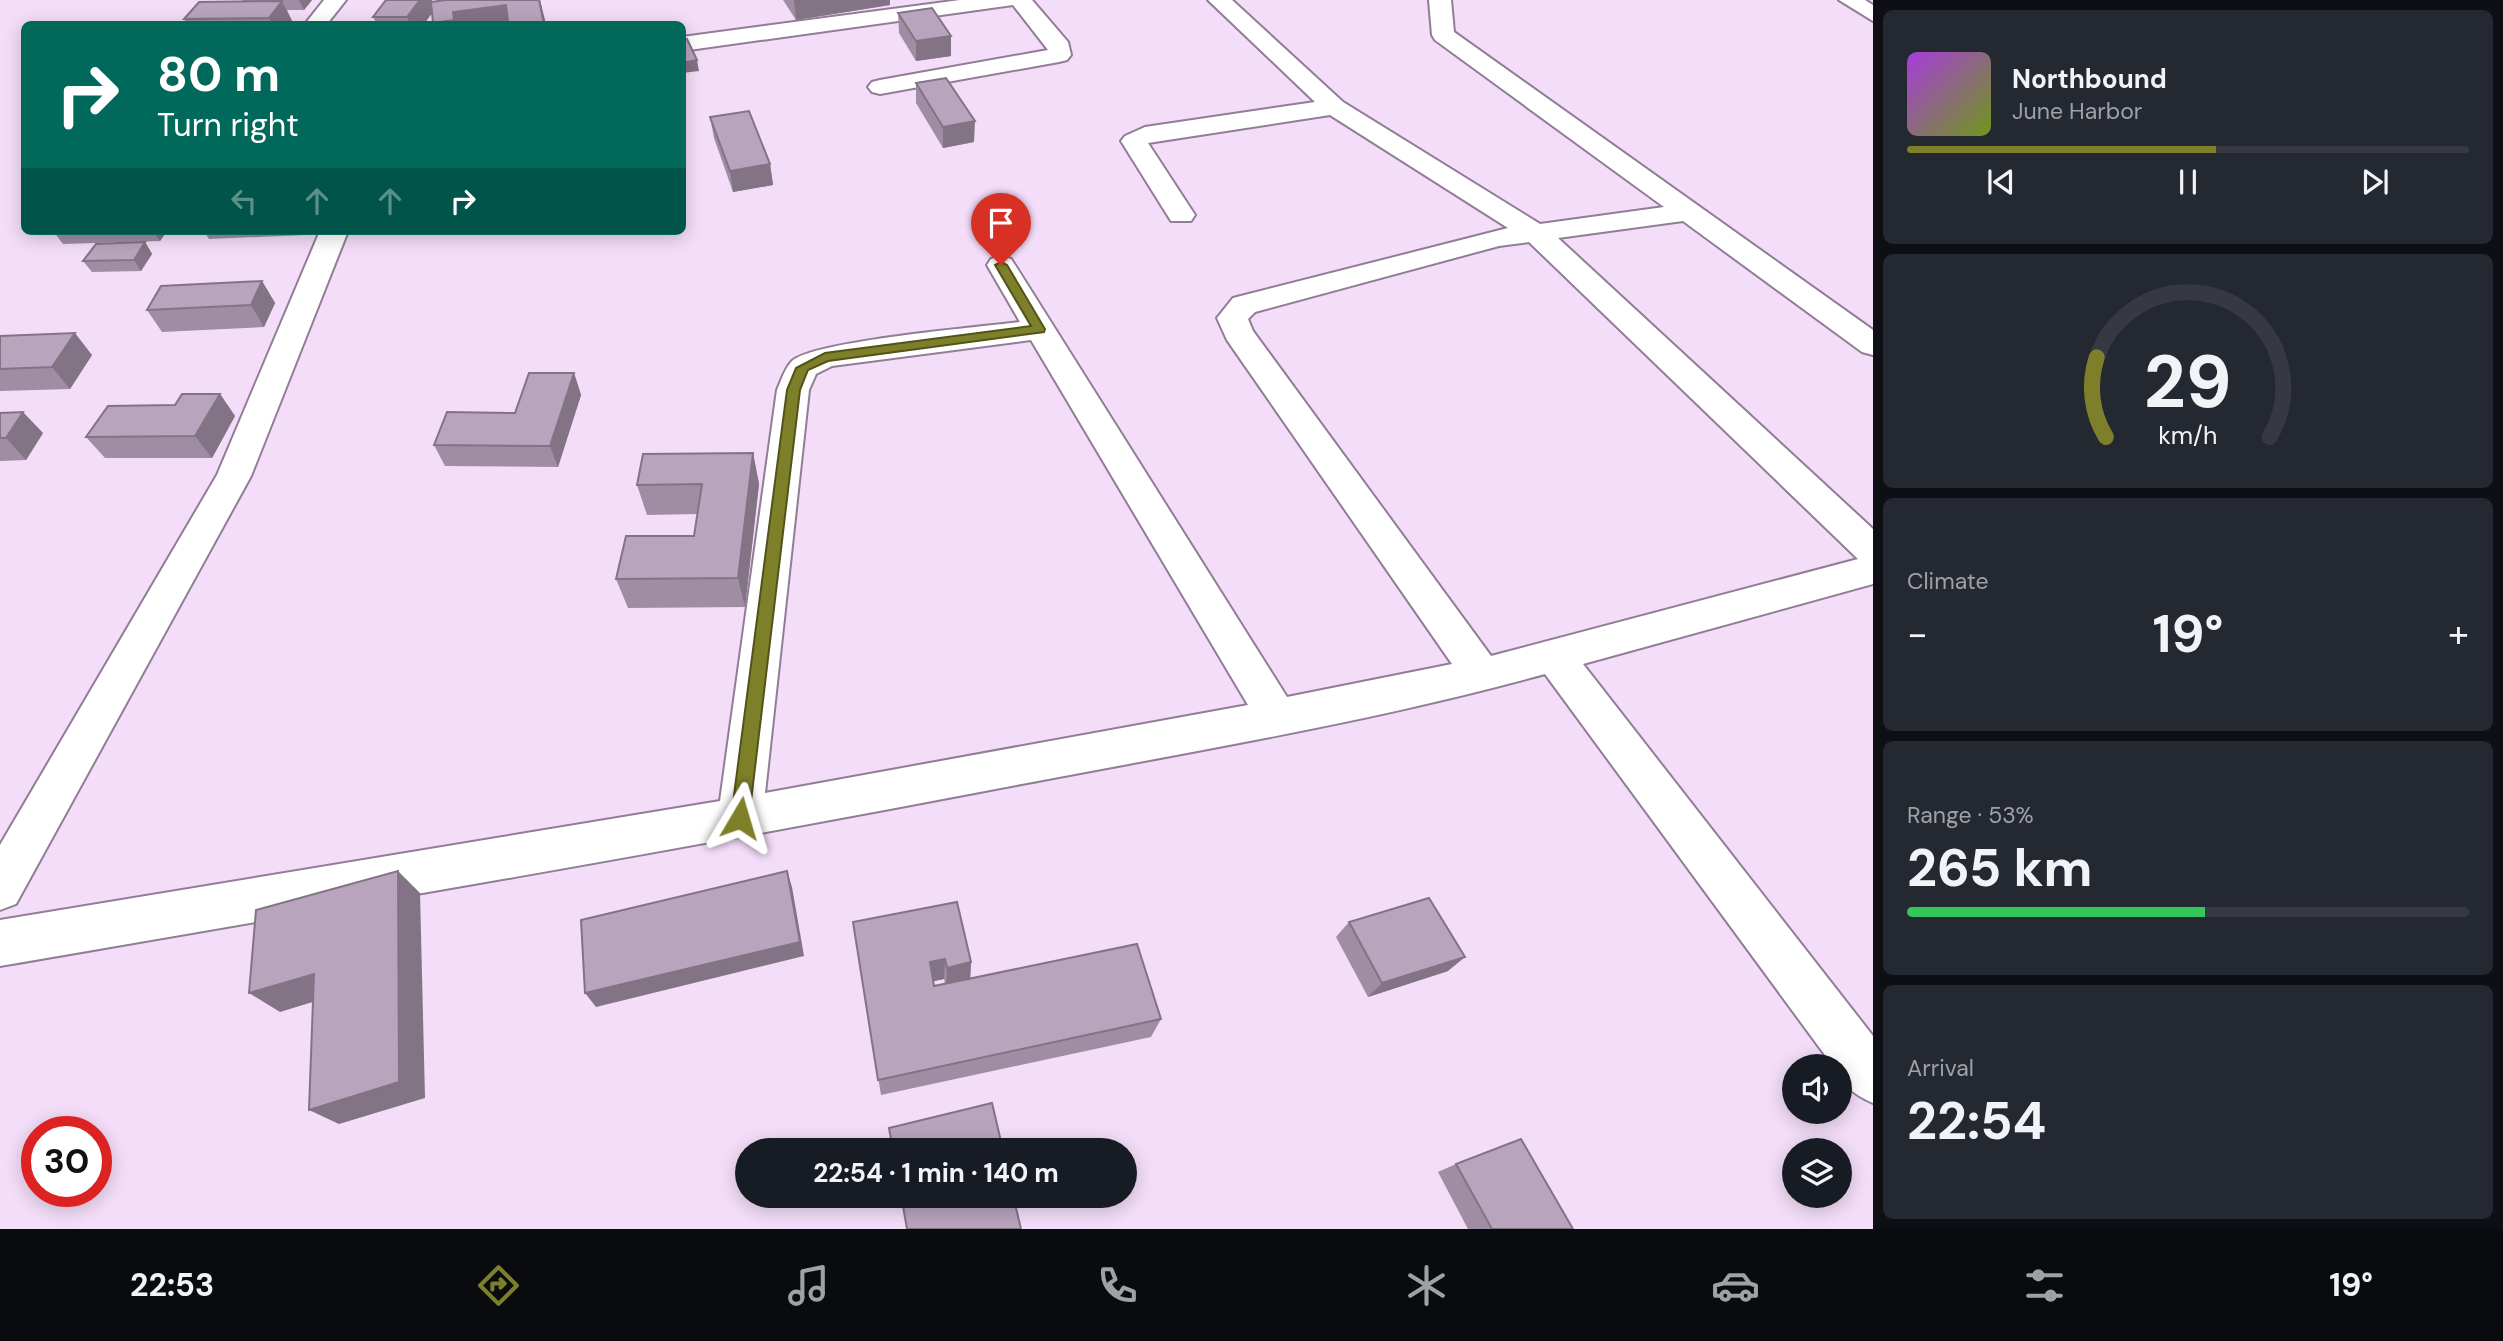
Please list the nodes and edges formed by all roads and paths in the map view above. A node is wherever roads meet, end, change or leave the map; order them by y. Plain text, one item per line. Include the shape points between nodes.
1 (335, 0) edge
2 (1009, 0) edge
3 (1020, 0) edge
4 (1219, 0) edge
5 (1440, 0) edge
6 (1850, 0) edge
7 (1873, 14) edge
8 (318, 21) edge
9 (686, 43) edge
10 (880, 87) dead end
11 (1334, 107) junction
12 (1688, 212) junction
13 (1181, 215) dead end
14 (1537, 234) junction
15 (332, 235) edge
16 (1001, 265) dead end
17 (1039, 329) junction
18 (1873, 345) edge
19 (1873, 551) edge
20 (1873, 570) edge
21 (1554, 656) junction
22 (1482, 675) junction
23 (1276, 718) junction
24 (740, 818) junction
25 (0, 888) edge
26 (0, 943) edge
27 (1873, 1077) edge

1 - 8 street
2 - 9 street
3 - 10 street via 1060,47 1059,55
4 - 11 street
5 - 12 street via 1443,35
6 - 7 street
11 - 13 street via 1145,135 1134,141
11 - 14 street
12 - 14 street
12 - 18 street
14 - 19 street
14 - 22 street via 1498,238 1244,305 1232,318 1238,333
15 - 25 street via 234,476
16 - 17 street
17 - 23 street
17 - 24 street via 825,357 803,368 793,390
20 - 21 street
21 - 22 street
21 - 27 street
22 - 23 street
23 - 24 street
24 - 26 street

